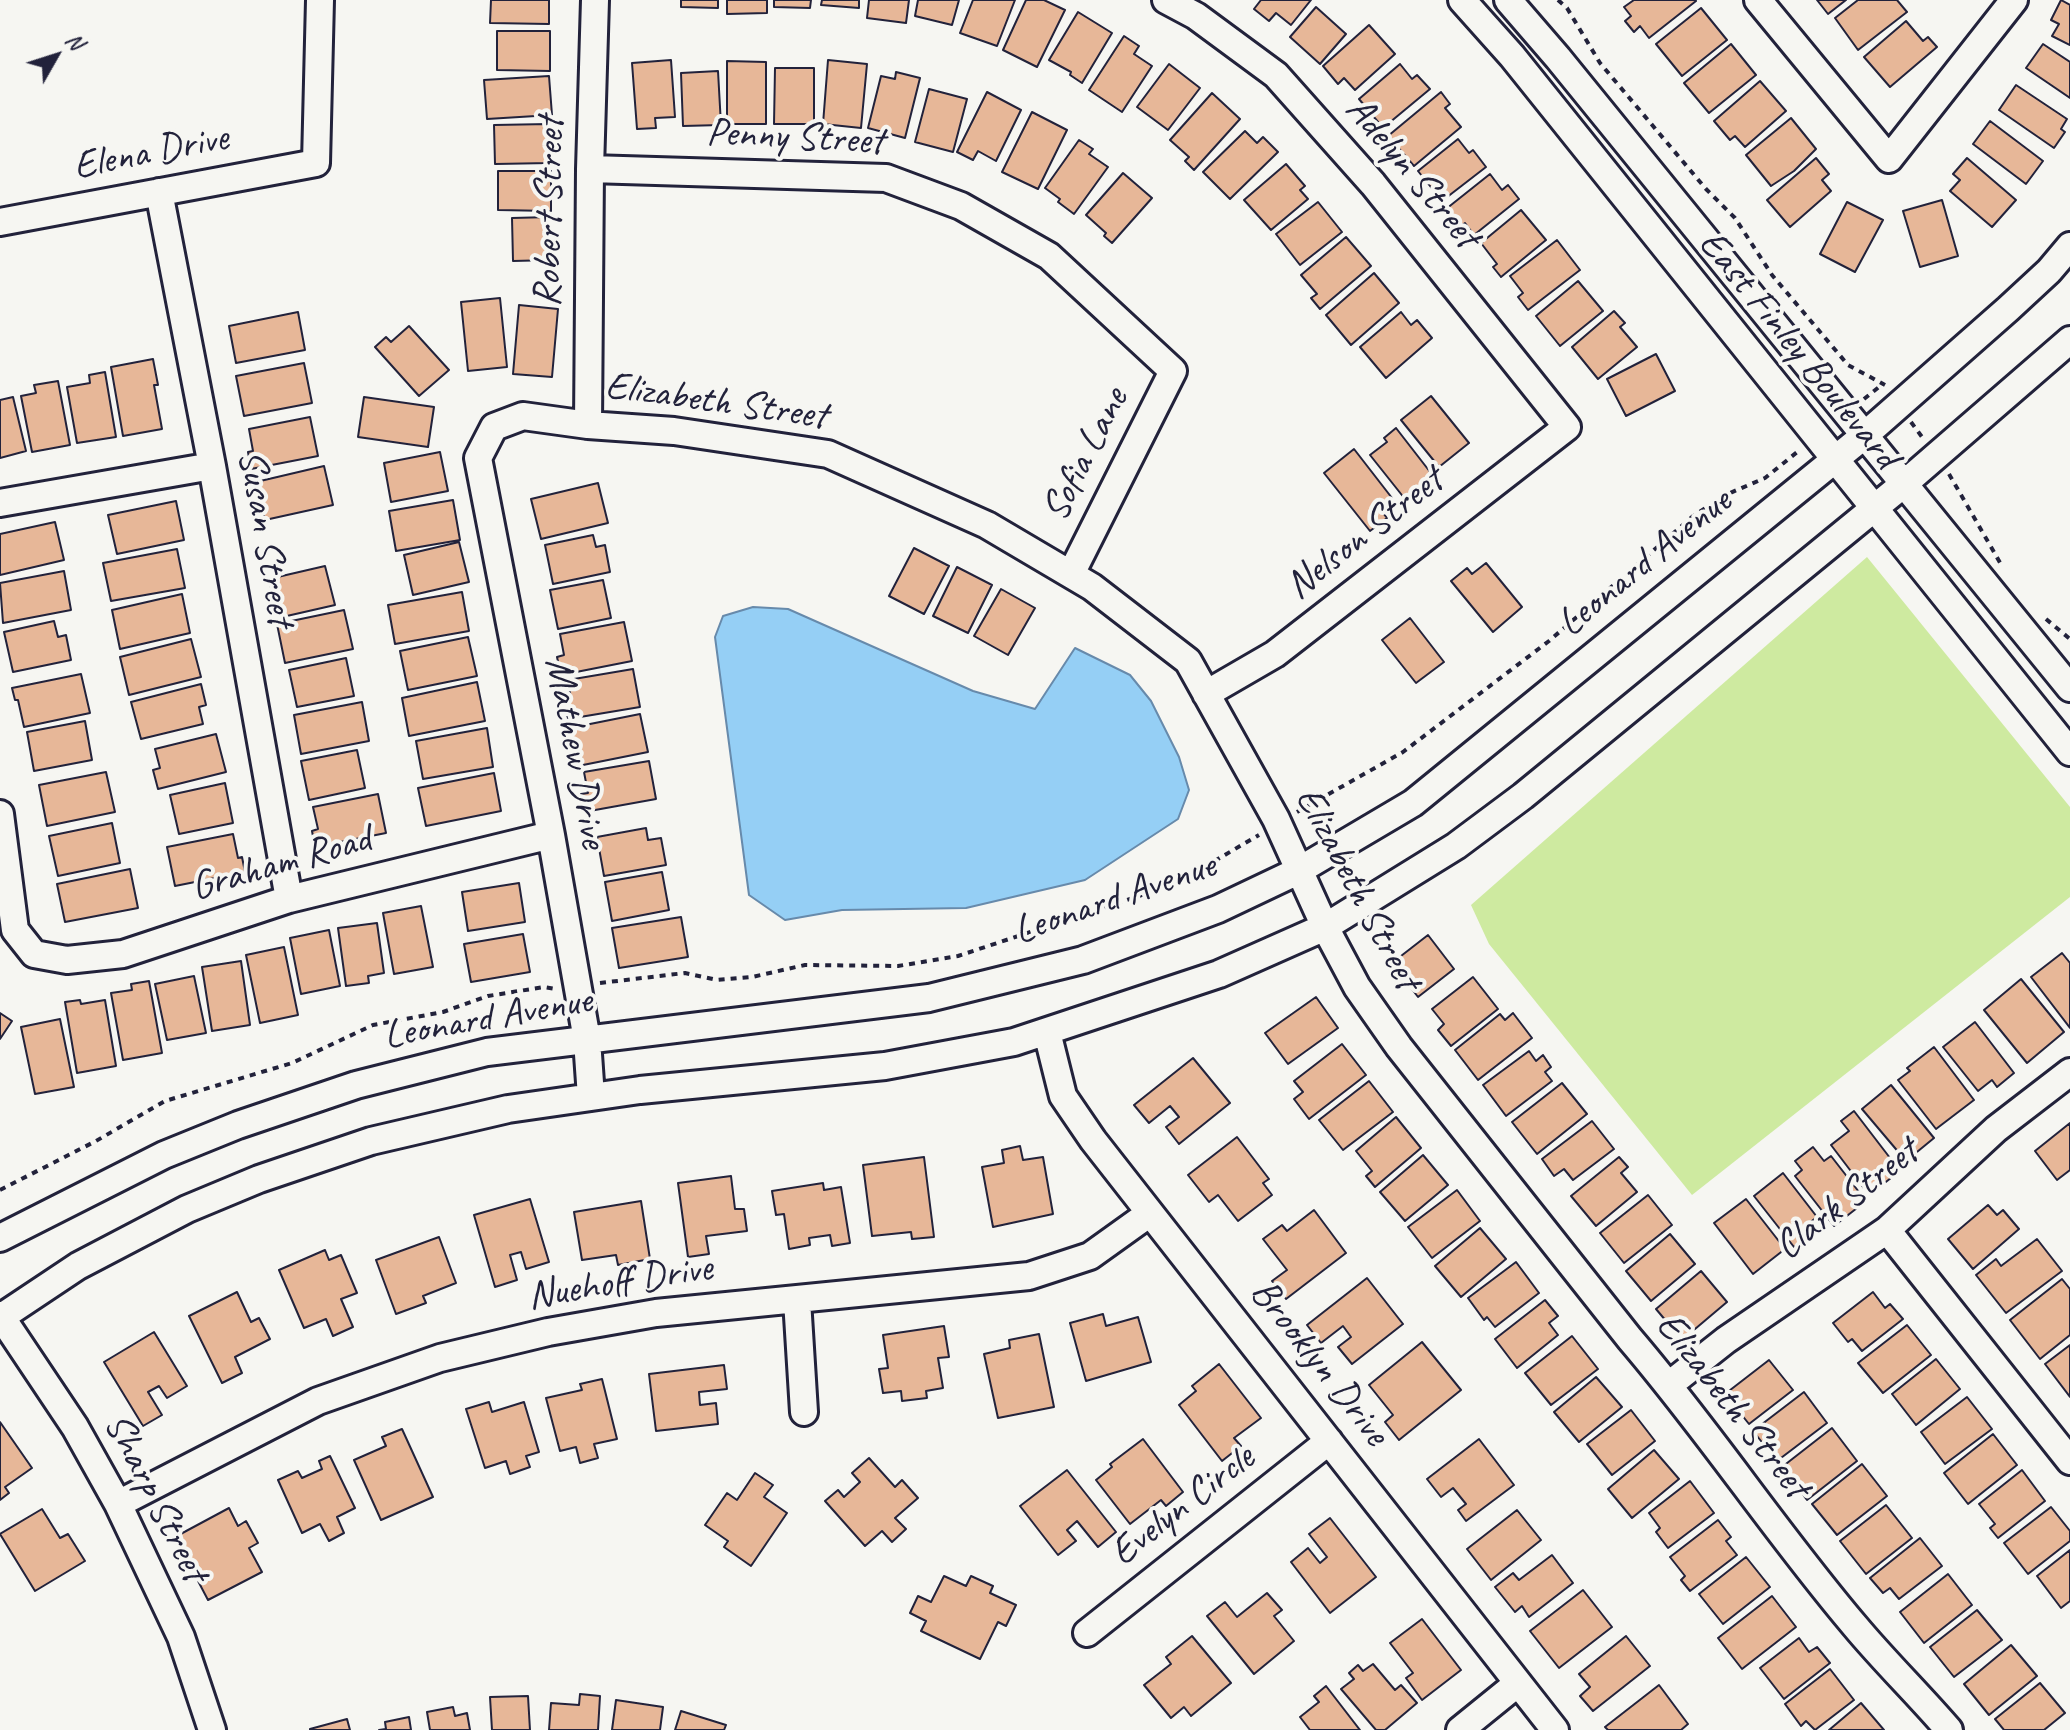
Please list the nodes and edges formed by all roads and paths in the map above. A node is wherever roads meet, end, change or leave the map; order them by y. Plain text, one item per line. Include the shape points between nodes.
1 (320, 0) edge
2 (595, 0) edge
3 (1166, 0) edge
4 (1462, 0) edge
5 (1508, 0) edge
6 (1558, 0) edge
7 (1758, 0) edge
8 (2014, 0) edge
9 (590, 169) junction
10 (159, 192) junction
11 (0, 222) edge
12 (2070, 246) edge
13 (2070, 340) edge
14 (1848, 365) dead end
15 (1173, 371) joint
16 (1884, 383) dead end
17 (1847, 413) junction
18 (588, 425) junction
19 (494, 427) joint
20 (1567, 427) joint
21 (1865, 435) junction
22 (1816, 437) junction
23 (1835, 460) junction
24 (212, 466) junction
25 (1905, 483) junction
26 (1956, 484) dead end
27 (0, 503) edge
28 (1874, 509) junction
29 (2003, 567) dead end
30 (1071, 574) junction
31 (2042, 614) dead end
32 (2070, 639) edge
33 (2070, 688) edge
34 (1206, 694) junction
35 (2070, 752) edge
36 (0, 814) edge
37 (1278, 824) junction
38 (551, 835) junction
39 (1298, 871) junction
40 (289, 899) junction
41 (1325, 927) junction
42 (577, 987) junction
43 (1047, 1032) junction
44 (587, 1040) junction
45 (2070, 1072) edge
46 (591, 1097) junction
47 (0, 1190) edge
48 (1150, 1213) junction
49 (1887, 1230) junction
50 (0, 1238) edge
51 (797, 1300) junction
52 (0, 1317) edge
53 (1669, 1385) junction
54 (804, 1412) dead end
55 (1329, 1441) junction
56 (2070, 1461) edge
57 (118, 1504) junction
58 (1087, 1633) dead end
59 (1518, 1683) junction
60 (212, 1730) edge
61 (1460, 1730) edge
62 (1555, 1730) edge
63 (1949, 1730) edge

1 - 10 street, Elena Drive via 316,163
2 - 9 street, Robert Street
3 - 20 street, Adelyn Street via 1276,75 1373,184
4 - 22 street, East Finley Boulevard
5 - 17 street, East Finley Boulevard
6 - 14 path via 1600,63 1735,218 1772,275
7 - 8 street via 1889,159
9 - 15 street, Penny Street via 886,178 961,206 1049,256
9 - 18 street, Robert Street
10 - 11 street, Elena Drive
10 - 24 street, Susan Street
12 - 21 street, Leonard Avenue via 2018,300
13 - 25 street
15 - 30 street, Sofia Lane
16 - 17 path
17 - 21 street, East Finley Boulevard
18 - 19 street, Elizabeth Street via 523,416
18 - 30 street, Elizabeth Street via 674,431 828,454 987,525
19 - 38 street, Mathew Drive via 478,458
20 - 34 street, Nelson Street via 1275,654
21 - 23 street, Leonard Avenue
21 - 25 street, East Finley Boulevard
22 - 23 street, East Finley Boulevard
22 - 37 path via 1765,478 1692,517 1549,641 1403,752
23 - 28 street, East Finley Boulevard
23 - 39 street, Leonard Avenue via 1413,803
24 - 27 street
24 - 40 street, Susan Street
25 - 28 street
25 - 33 street, East Finley Boulevard
26 - 29 path
28 - 35 street, East Finley Boulevard
28 - 41 street via 1512,804 1456,846
30 - 34 street, Elizabeth Street via 1188,661
31 - 32 path
34 - 37 street, Elizabeth Street
36 - 40 street, Graham Road via 15,930 34,954 67,960 123,954
37 - 39 street, Elizabeth Street
37 - 42 path via 1175,884 958,956 898,966 805,965 717,980 685,973
38 - 40 street, Graham Road
38 - 42 street, Mathew Drive
39 - 41 street, Elizabeth Street
39 - 44 street, Leonard Avenue via 1218,909 1083,960 929,998
41 - 43 street via 1219,974
41 - 53 street, Elizabeth Street via 1357,987 1399,1047
42 - 44 street, Mathew Drive
42 - 47 path via 488,996 443,1012 373,1025 292,1063 165,1101
43 - 46 street via 885,1066
43 - 48 street, Brooklyn Drive via 1063,1096
44 - 46 street, Mathew Drive
44 - 50 street, Leonard Avenue via 487,1052 356,1085 164,1155
45 - 49 street, Clark Street via 1996,1129
46 - 52 street via 508,1109 371,1141 259,1179 187,1209 78,1266
48 - 51 street, Nuehoff Drive via 1090,1256 1029,1276
48 - 55 street, Brooklyn Drive
49 - 53 street, Clark Street
49 - 56 street
51 - 54 street
51 - 57 street, Nuehoff Drive via 656,1313 440,1358 318,1401
52 - 57 street, Sharp Street via 75,1427
53 - 63 street, Elizabeth Street via 1855,1627
55 - 58 street, Evelyn Circle
55 - 59 street, Brooklyn Drive
57 - 60 street, Sharp Street via 181,1637
59 - 61 street
59 - 62 street, Brooklyn Drive

